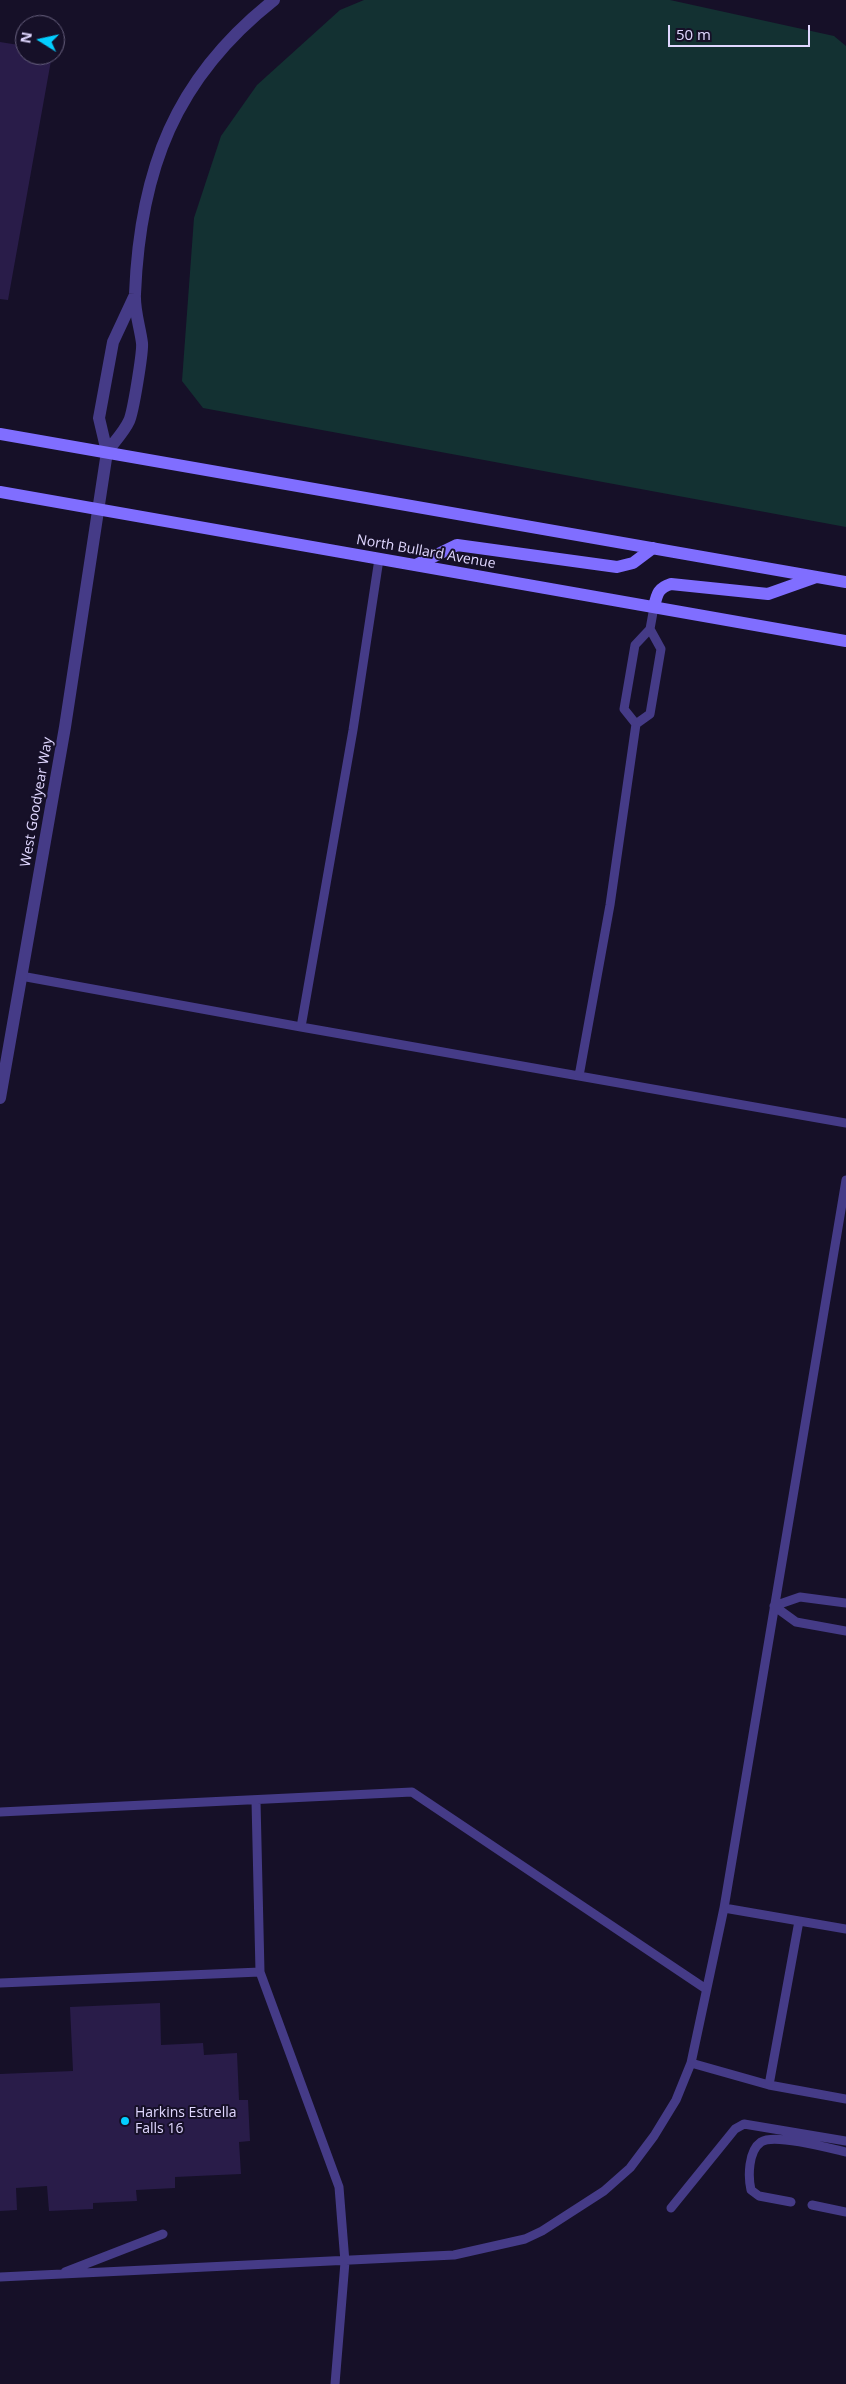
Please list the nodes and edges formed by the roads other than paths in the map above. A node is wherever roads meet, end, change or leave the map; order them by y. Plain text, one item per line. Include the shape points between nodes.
1 (274, 0) edge
2 (134, 297) junction
3 (0, 434) edge
4 (107, 452) junction
5 (0, 492) edge
6 (98, 509) junction
7 (652, 548) junction
8 (379, 558) junction
9 (416, 565) junction
10 (817, 577) junction
11 (846, 582) edge
12 (654, 607) junction
13 (650, 629) junction
14 (846, 641) edge
15 (636, 724) junction
16 (21, 976) junction
17 (301, 1028) junction
18 (579, 1076) junction
19 (0, 1098) edge
20 (846, 1122) edge
21 (846, 1180) edge
22 (846, 1604) edge
23 (774, 1606) junction
24 (846, 1631) edge
25 (256, 1801) junction
26 (0, 1812) edge
27 (724, 1908) junction
28 (799, 1921) junction
29 (846, 1929) edge
30 (260, 1972) junction
31 (0, 1983) edge
32 (706, 1989) junction
33 (691, 2063) junction
34 (769, 2085) junction
35 (846, 2099) edge
36 (846, 2141) edge
37 (846, 2152) edge
38 (791, 2202) dead end
39 (812, 2206) dead end
40 (671, 2208) dead end
41 (846, 2212) edge
42 (163, 2234) dead end
43 (345, 2262) junction
44 (58, 2275) junction
45 (0, 2277) edge
46 (335, 2384) edge

1 - 2 street via 245,23 193,86 164,138 148,186 140,225
2 - 4 street via 113,342 99,418
2 - 4 street via 143,345 130,420
3 - 4 main road
4 - 6 street, West Goodyear Way
4 - 7 main road
5 - 6 main road, North Bullard Avenue
6 - 8 main road, North Bullard Avenue
6 - 16 street, West Goodyear Way via 65,727
7 - 9 main road via 633,563 617,567 457,545
7 - 10 main road
8 - 9 main road, North Bullard Avenue
8 - 17 lane via 353,730
9 - 12 main road, North Bullard Avenue
10 - 11 main road
10 - 12 main road via 768,594 671,584 662,586 657,592
12 - 13 lane
12 - 14 main road, North Bullard Avenue
13 - 15 lane via 661,649 650,714
13 - 15 lane via 635,645 624,709
15 - 18 lane via 610,905
16 - 17 lane
16 - 19 street, West Goodyear Way
17 - 18 lane
18 - 20 lane
21 - 23 lane
22 - 23 lane via 800,1597
23 - 24 lane via 796,1622
23 - 27 lane
25 - 26 lane
25 - 30 lane
25 - 32 lane via 412,1792
27 - 28 lane
27 - 32 lane
28 - 29 lane
28 - 34 lane
30 - 31 lane
30 - 43 lane via 339,2186
32 - 33 lane
33 - 34 lane
33 - 43 lane via 676,2100 630,2168 563,2220 524,2239 480,2251
34 - 35 lane
36 - 40 lane via 744,2124 735,2129
37 - 38 lane via 774,2139 761,2142 754,2149 750,2167 751,2190 759,2196
39 - 41 lane
42 - 44 lane
43 - 44 lane
43 - 46 lane
44 - 45 lane

